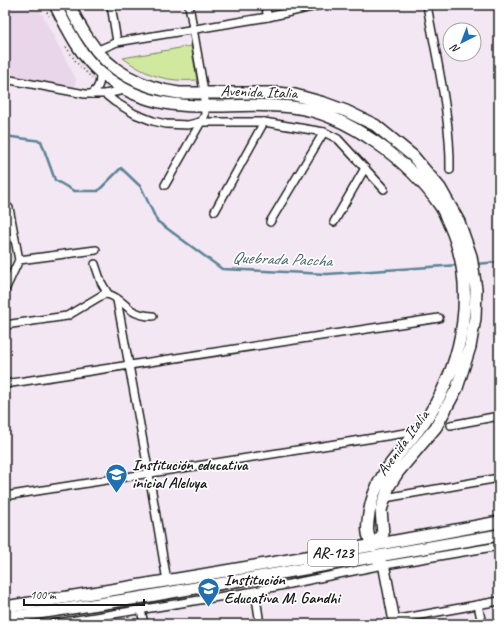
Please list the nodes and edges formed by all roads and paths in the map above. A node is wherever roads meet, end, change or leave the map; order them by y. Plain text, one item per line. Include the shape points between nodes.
1 (55, 5) edge
2 (69, 5) edge
3 (111, 5) edge
4 (189, 5) edge
5 (265, 5) edge
6 (321, 5) edge
7 (427, 5) edge
8 (268, 17) junction
9 (194, 30) junction
10 (118, 42) junction
11 (96, 51) junction
12 (100, 72) junction
13 (5, 79) edge
14 (125, 90) junction
15 (92, 94) junction
16 (105, 94) junction
17 (203, 94) junction
18 (205, 106) junction
19 (200, 122) junction
20 (264, 122) junction
21 (324, 132) junction
22 (365, 168) junction
23 (450, 170) dead end
24 (165, 185) dead end
25 (384, 189) dead end
26 (5, 207) edge
27 (215, 211) dead end
28 (270, 222) dead end
29 (334, 222) dead end
30 (96, 250) dead end
31 (19, 260) junction
32 (95, 264) dead end
33 (5, 290) edge
34 (108, 294) junction
35 (118, 300) junction
36 (153, 316) dead end
37 (439, 318) dead end
38 (5, 325) edge
39 (464, 347) junction
40 (130, 365) junction
41 (5, 384) edge
42 (499, 417) edge
43 (451, 425) dead end
44 (436, 426) junction
45 (418, 431) junction
46 (149, 474) junction
47 (499, 478) edge
48 (5, 496) edge
49 (385, 498) junction
50 (499, 522) edge
51 (499, 535) edge
52 (499, 546) edge
53 (374, 557) junction
54 (384, 566) junction
55 (167, 581) junction
56 (255, 591) junction
57 (499, 601) edge
58 (478, 605) junction
59 (5, 607) edge
60 (141, 610) junction
61 (5, 618) edge
62 (394, 622) edge
63 (52, 624) edge
64 (144, 624) edge
65 (260, 624) edge
66 (482, 624) edge

1 - 12 main road, Avenida Italia via 78,46
2 - 11 main road, Avenida Italia
3 - 10 street
4 - 9 street
5 - 8 street
6 - 8 street
7 - 23 street via 443,93
8 - 9 street
9 - 10 street
9 - 17 street
10 - 11 street
11 - 17 main road, Avenida Italia via 119,72 142,84 174,93
12 - 14 main road, Avenida Italia
12 - 15 street via 100,85
13 - 15 street
14 - 16 street
14 - 18 main road, Avenida Italia via 163,104
15 - 16 street
16 - 19 street via 135,114 153,121 183,125
17 - 18 street
17 - 39 main road, Avenida Italia via 278,93 324,103 376,125 413,156 440,188 459,222 472,256 476,289 475,318
18 - 19 street via 205,115
18 - 39 main road, Avenida Italia via 277,105 305,109 345,124 394,155 421,181 442,209 457,243 464,279
19 - 20 street
19 - 24 street
20 - 21 street
20 - 27 street
21 - 22 street via 338,139
21 - 28 street
22 - 25 street
22 - 29 street
26 - 31 street via 9,208
30 - 31 street
31 - 33 street
32 - 34 street
34 - 35 street
34 - 38 street via 67,316
35 - 36 street via 138,313
35 - 40 street
37 - 40 street
39 - 44 main road, Avenida Italia via 457,388
39 - 45 main road, Avenida Italia
40 - 41 street
40 - 46 street
42 - 43 street
44 - 45 street
44 - 49 main road, Avenida Italia via 398,472
45 - 46 street
45 - 53 main road, Avenida Italia via 382,475 373,495 368,536
46 - 48 street
46 - 55 street
47 - 49 street
49 - 53 main road, Avenida Italia via 381,510 383,534
50 - 53 main road, AR-123
51 - 53 main road, AR-123
52 - 54 street
53 - 54 street
53 - 55 main road, AR-123
53 - 56 street
53 - 61 main road, AR-123
54 - 62 street
55 - 59 main road, AR-123
56 - 60 street
56 - 65 street
57 - 58 street
58 - 62 street
58 - 66 street
60 - 63 street
60 - 64 street

